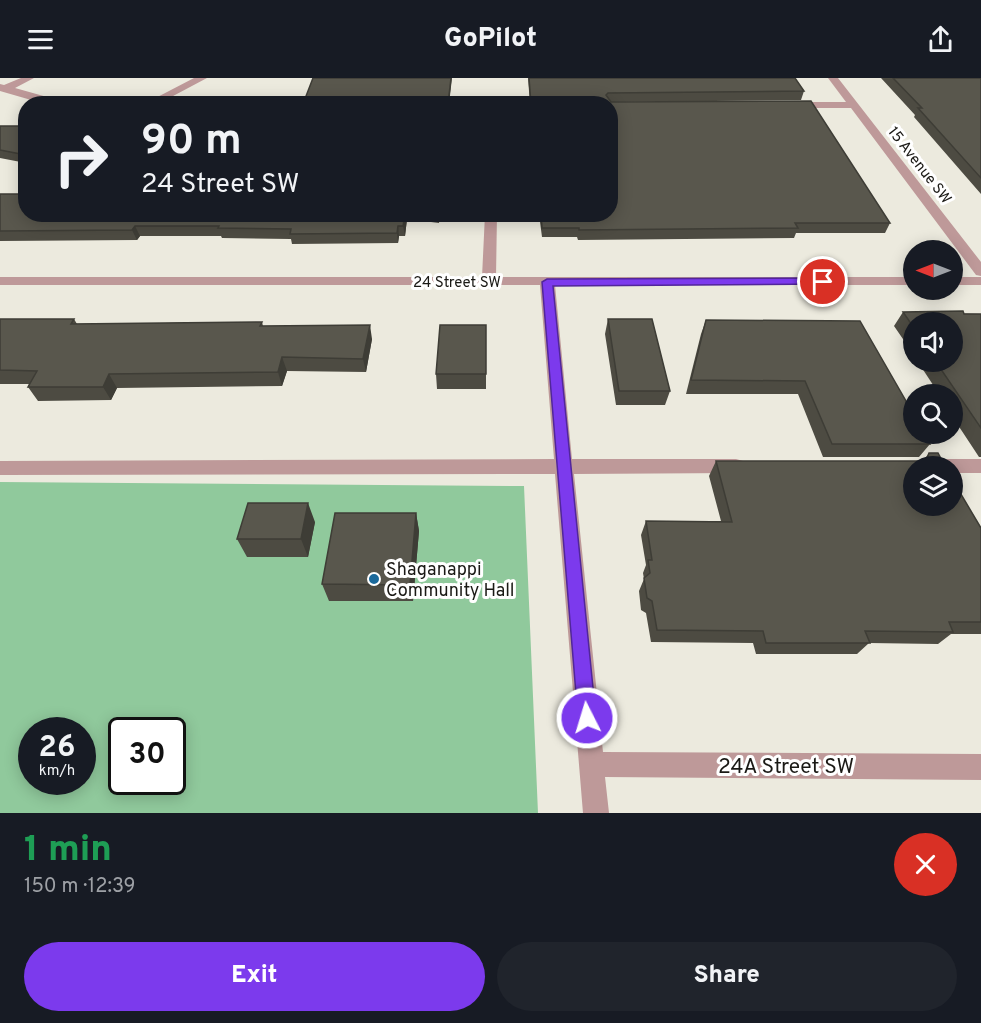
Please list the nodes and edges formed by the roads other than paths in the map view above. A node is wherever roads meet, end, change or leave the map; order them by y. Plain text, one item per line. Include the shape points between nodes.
1 (29, 78) edge
2 (202, 78) edge
3 (833, 78) edge
4 (2, 88) edge
5 (30, 96) edge
6 (165, 96) edge
7 (774, 105) edge
8 (854, 105) junction
9 (491, 222) edge
10 (981, 272) edge
11 (0, 281) edge
12 (903, 281) edge
13 (963, 281) edge
14 (981, 281) edge
15 (489, 282) junction
16 (547, 282) junction
17 (563, 466) junction
18 (759, 466) edge
19 (899, 466) edge
20 (981, 466) edge
21 (0, 468) edge
22 (591, 764) junction
23 (981, 767) edge
24 (596, 813) edge

1 - 4 street
2 - 6 street
3 - 8 street, 15 Avenue SW
4 - 5 street
7 - 8 street
8 - 10 street, 15 Avenue SW
9 - 15 street
11 - 15 street, 24 Street SW
12 - 16 street, 24 Street SW
13 - 14 street
15 - 16 street, 24 Street SW
16 - 17 street
17 - 18 street
17 - 21 street
17 - 22 street
19 - 20 street
22 - 23 street, 24A Street SW
22 - 24 street

